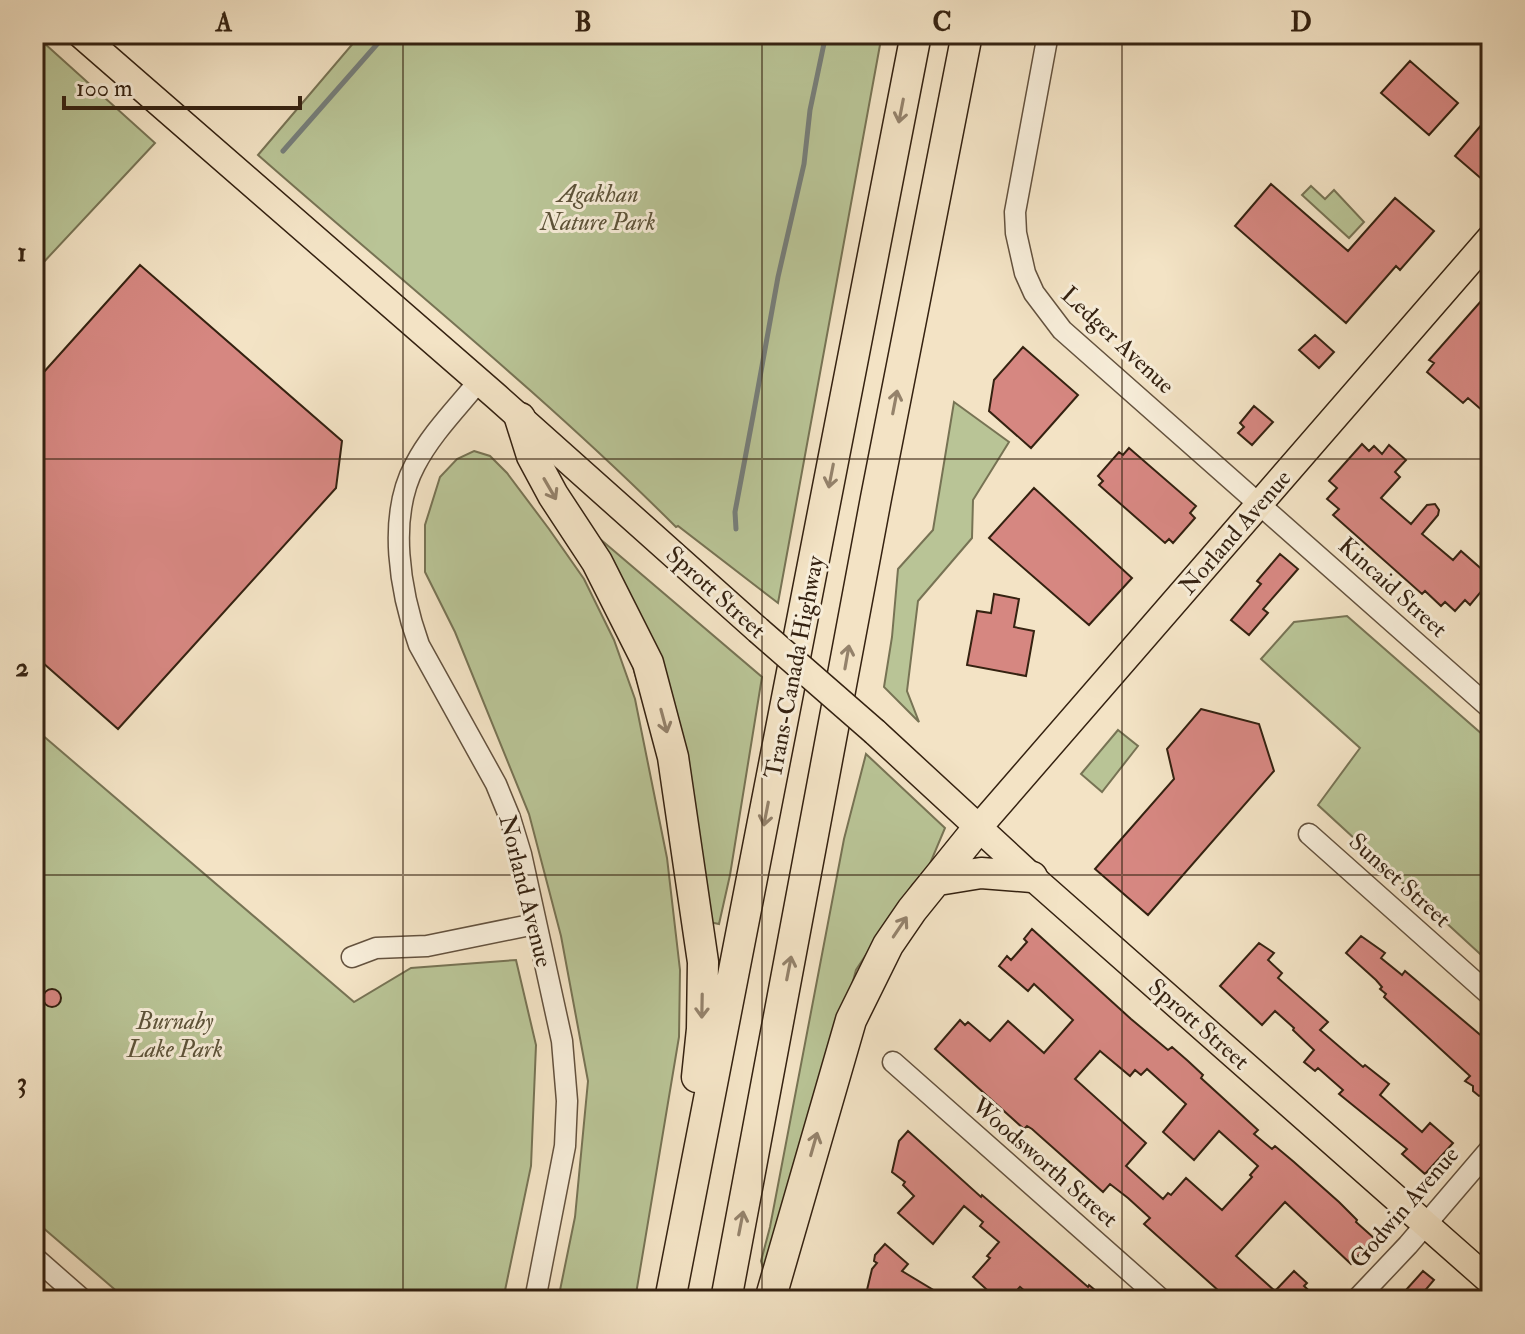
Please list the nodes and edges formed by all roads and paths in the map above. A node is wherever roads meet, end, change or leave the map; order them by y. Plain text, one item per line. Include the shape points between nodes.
1 (80, 34) edge
2 (916, 34) edge
3 (967, 34) edge
4 (1048, 34) edge
5 (1491, 237) edge
6 (479, 381) junction
7 (520, 418) junction
8 (1260, 504) junction
9 (1491, 709) edge
10 (979, 827) junction
11 (1309, 834) dead end
12 (1032, 877) junction
13 (938, 880) junction
14 (535, 924) junction
15 (352, 957) dead end
16 (1491, 996) edge
17 (893, 1062) dead end
18 (1491, 1148) edge
19 (695, 1165) junction
20 (1425, 1224) junction
21 (34, 1257) edge
22 (1491, 1282) edge
23 (83, 1300) edge
24 (535, 1300) edge
25 (670, 1300) edge
26 (726, 1300) edge
27 (770, 1300) edge
28 (1162, 1300) edge
29 (1356, 1300) edge

1 - 6 main road, Sprott Street
2 -> 19 highway, Trans-Canada Highway
26 -> 3 highway, Trans-Canada Highway
4 - 8 street, Ledger Avenue via 1015,212 1019,252 1034,293 1062,330
5 - 8 main road, Norland Avenue
6 - 7 main road, Sprott Street
6 - 14 street, Norland Avenue via 413,468 400,516 402,572 419,645 510,818
7 - 10 main road, Sprott Street, bridge
7 -> 19 highway via 532,456 597,562 648,663 673,757 703,962
8 - 9 street, Kincaid Street
8 - 10 main road, Norland Avenue
10 - 12 main road, Sprott Street
10 - 13 highway
11 - 16 street, Sunset Street
12 - 13 highway via 981,873
12 - 20 main road, Sprott Street
27 -> 13 highway via 851,1020 888,945
14 - 15 street via 427,946 376,948
14 - 24 street, Norland Avenue via 562,1041 567,1101 565,1146
17 - 28 street, Woodsworth Street
18 - 20 street, Godwin Avenue
19 - 25 highway, Trans-Canada Highway
20 - 22 main road, Sprott Street
20 - 29 street, Godwin Avenue
21 - 23 street

